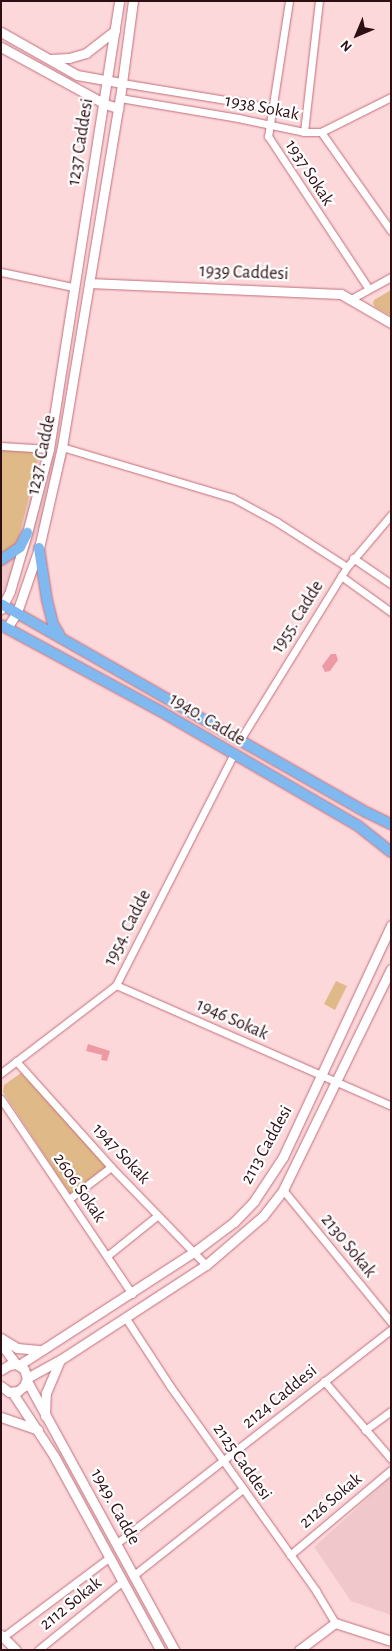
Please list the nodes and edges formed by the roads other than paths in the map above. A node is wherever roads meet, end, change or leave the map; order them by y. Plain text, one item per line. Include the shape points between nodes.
1 (119, 1) edge
2 (133, 1) edge
3 (289, 1) edge
4 (319, 1) edge
5 (116, 30) junction
6 (1, 32) edge
7 (1, 47) edge
8 (48, 60) junction
9 (107, 82) junction
10 (122, 83) junction
11 (391, 97) edge
12 (120, 98) junction
13 (105, 104) junction
14 (118, 108) junction
15 (274, 108) junction
16 (271, 126) junction
17 (304, 132) junction
18 (321, 132) junction
19 (391, 231) edge
20 (1, 272) edge
21 (391, 277) edge
22 (89, 283) junction
23 (74, 287) junction
24 (369, 289) junction
25 (351, 298) junction
26 (391, 323) edge
27 (1, 446) edge
28 (62, 447) junction
29 (49, 449) junction
30 (391, 515) edge
31 (27, 533) junction
32 (39, 548) junction
33 (353, 558) junction
34 (1, 560) edge
35 (347, 567) junction
36 (341, 576) junction
37 (391, 584) edge
38 (2, 606) edge
39 (17, 612) junction
40 (391, 612) edge
41 (4, 627) edge
42 (61, 637) junction
43 (240, 740) junction
44 (233, 755) junction
45 (391, 824) edge
46 (391, 852) edge
47 (391, 925) edge
48 (391, 969) edge
49 (116, 985) junction
50 (16, 1061) junction
51 (1, 1073) edge
52 (321, 1076) junction
53 (336, 1082) junction
54 (1, 1099) edge
55 (391, 1106) edge
56 (112, 1167) junction
57 (283, 1190) junction
58 (69, 1199) junction
59 (158, 1215) junction
60 (194, 1252) junction
61 (107, 1256) junction
62 (206, 1265) junction
63 (132, 1294) junction
64 (124, 1318) junction
65 (391, 1322) edge
66 (391, 1330) edge
67 (1, 1338) edge
68 (1, 1344) edge
69 (40, 1350) junction
70 (60, 1360) junction
71 (17, 1365) junction
72 (1, 1370) edge
73 (27, 1379) junction
74 (324, 1381) junction
75 (1, 1386) edge
76 (8, 1394) edge
77 (391, 1411) edge
78 (45, 1416) junction
79 (1, 1417) edge
80 (38, 1430) junction
81 (365, 1430) junction
82 (391, 1459) edge
83 (224, 1462) junction
84 (391, 1470) edge
85 (243, 1489) junction
86 (117, 1543) junction
87 (290, 1555) junction
88 (110, 1558) junction
89 (134, 1575) junction
90 (123, 1581) junction
91 (335, 1623) junction
92 (2, 1636) edge
93 (391, 1641) edge
94 (16, 1650) edge
95 (38, 1650) edge
96 (160, 1650) edge
97 (174, 1650) edge
98 (299, 1650) edge

1 - 5 street, 1237 Caddesi
2 - 10 street, 1237 Caddesi
3 - 15 street, 1937 Sokak
4 - 17 street
5 - 8 street via 86,53
5 - 9 street, 1237 Caddesi
6 - 8 street
7 - 13 street
8 - 9 street via 77,75
9 - 10 street
9 - 13 street, 1237 Caddesi
10 - 12 street, 1237 Caddesi
10 - 15 street, 1938 Sokak
11 - 18 street, 1938 Sokak
12 - 14 street, 1237 Caddesi
12 - 16 street, 1938 Sokak
13 - 14 street
13 - 23 street, 1237 Caddesi
14 - 22 street, 1237 Caddesi
15 - 16 street, 1937 Sokak
16 - 17 street, 1938 Sokak
16 - 24 street, 1937 Sokak via 268,136 277,153
17 - 18 street, 1938 Sokak
18 - 19 street
20 - 23 street
21 - 24 street
22 - 25 street, 1939 Caddesi via 338,294
22 - 28 street, 1237. Cadde
23 - 29 street, 1237. Cadde
24 - 25 street
25 - 26 street
27 - 29 street
28 - 32 street, 1237. Cadde
28 - 35 street via 233,498 278,522
29 - 31 street, 1237. Cadde
30 - 33 street, 1955. Cadde
31 - 34 main road via 20,547
31 - 38 street, 1237. Cadde
32 - 39 street, 1237. Cadde
32 - 42 main road via 53,624
33 - 35 street, 1955. Cadde
33 - 37 street
35 - 36 street, 1955. Cadde
36 - 40 street
36 - 43 street, 1955. Cadde
38 - 39 main road, 1940. Cadde
39 - 41 street, 1237. Cadde
39 - 42 main road, 1940. Cadde
41 - 44 main road, 1940. Cadde via 160,711
42 - 43 main road, 1940. Cadde
43 - 45 main road, 1940. Cadde
44 - 46 main road, 1940. Cadde via 357,825
44 - 49 street, 1954. Cadde
47 - 52 street, 2113 Caddesi
48 - 53 street, 2113 Caddesi
49 - 50 street, 1954. Cadde
49 - 52 street, 1946 Sokak
50 - 51 street, 1954. Cadde
50 - 56 street, 1947 Sokak
52 - 53 street, 1946 Sokak
52 - 60 street, 2113 Caddesi via 267,1185 234,1222
53 - 55 street, 1946 Sokak
53 - 57 street, 2113 Caddesi
54 - 58 street, 2606 Sokak
56 - 58 street
56 - 59 street, 1947 Sokak
57 - 62 street, 2113 Caddesi via 263,1216
57 - 65 street, 2130 Sokak
58 - 61 street, 2606 Sokak
59 - 60 street, 1947 Sokak
59 - 61 street
60 - 62 street, 1947 Sokak
60 - 63 street, 2113 Caddesi
61 - 63 street, 2606 Sokak
62 - 64 street, 2113 Caddesi
63 - 69 street, 2113 Caddesi
64 - 70 street, 2113 Caddesi
64 - 83 street, 2125 Caddesi
66 - 74 street, 2124 Caddesi
67 - 69 street via 17,1348
68 - 71 street, 1949. Cadde
69 - 71 street, 2113 Caddesi
70 - 73 street, 2113 Caddesi
70 - 78 street via 46,1393
71 - 72 street, 2113 Caddesi via 9,1364
71 - 73 street, 1949. Cadde
73 - 76 street, 2113 Caddesi via 20,1390
73 - 78 street, 1949. Cadde
74 - 81 street
74 - 83 street, 2124 Caddesi
75 - 76 street, 1949. Cadde
76 - 80 street, 1949. Cadde
77 - 81 street
78 - 86 street, 1949. Cadde
79 - 80 street
80 - 88 street, 1949. Cadde
81 - 82 street
83 - 85 street, 2125 Caddesi
83 - 86 street, 2124 Caddesi
84 - 87 street, 2126 Sokak
85 - 87 street, 2125 Caddesi
85 - 89 street
86 - 89 street, 1949. Cadde
87 - 91 street, 2125 Caddesi
88 - 90 street, 1949. Cadde
88 - 92 street
89 - 97 street, 1949. Cadde
90 - 95 street, 2112 Sokak
90 - 96 street, 1949. Cadde
91 - 93 street
91 - 98 street
92 - 94 street

